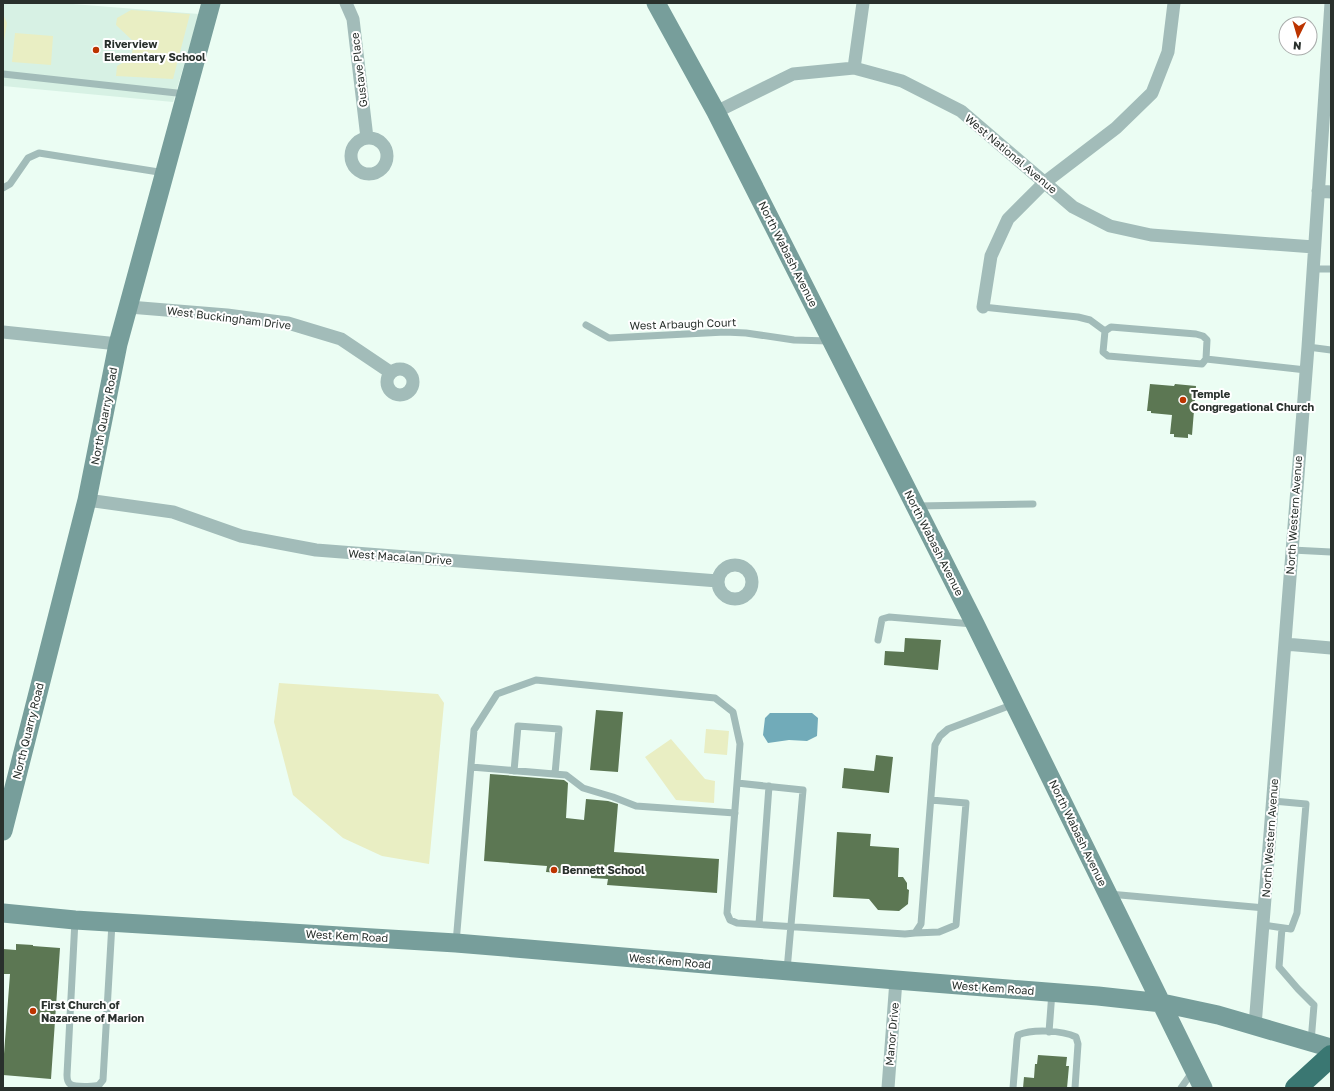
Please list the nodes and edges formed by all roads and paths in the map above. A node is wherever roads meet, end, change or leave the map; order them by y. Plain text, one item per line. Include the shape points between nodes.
1 (211, 3) edge
2 (346, 3) edge
3 (656, 3) edge
4 (863, 3) edge
5 (1174, 3) edge
6 (1331, 3) edge
7 (854, 68) junction
8 (3, 74) edge
9 (1328, 76) edge
10 (186, 94) junction
11 (716, 112) junction
12 (1327, 116) edge
13 (367, 138) dead end
14 (165, 173) junction
15 (1044, 183) junction
16 (3, 188) edge
17 (1318, 191) junction
18 (1331, 192) edge
19 (1314, 247) junction
20 (1312, 269) junction
21 (1331, 269) edge
22 (129, 307) junction
23 (983, 307) joint
24 (586, 324) dead end
25 (3, 332) edge
26 (1105, 332) junction
27 (832, 341) junction
28 (118, 344) junction
29 (1308, 347) junction
30 (1331, 350) edge
31 (1206, 359) junction
32 (1306, 370) junction
33 (390, 372) dead end
34 (87, 500) junction
35 (1033, 504) dead end
36 (915, 506) junction
37 (1292, 550) junction
38 (1331, 552) edge
39 (718, 581) dead end
40 (975, 624) junction
41 (878, 640) dead end
42 (1284, 644) junction
43 (1331, 648) edge
44 (1014, 704) junction
45 (471, 767) junction
46 (514, 771) junction
47 (555, 774) junction
48 (737, 783) junction
49 (769, 786) junction
50 (931, 800) junction
51 (1273, 801) junction
52 (735, 813) junction
53 (3, 831) edge
54 (1108, 894) junction
55 (1264, 908) junction
56 (3, 913) edge
57 (75, 920) junction
58 (112, 922) junction
59 (759, 924) junction
60 (1263, 925) junction
61 (791, 926) junction
62 (1282, 928) junction
63 (915, 933) junction
64 (456, 943) junction
65 (787, 970) junction
66 (896, 980) junction
67 (1052, 992) junction
68 (1162, 1002) junction
69 (1256, 1026) junction
70 (1049, 1032) junction
71 (1311, 1042) junction
72 (1331, 1048) edge
73 (1331, 1056) edge
74 (1194, 1069) junction
75 (888, 1088) edge
76 (1013, 1088) edge
77 (1076, 1088) edge
78 (1181, 1088) edge
79 (1203, 1088) edge
80 (1296, 1088) edge

1 - 10 street, North Quarry Road
2 - 13 street, Gustave Place via 353,18
3 - 11 street, North Wabash Avenue
4 - 7 street
5 - 15 street via 1168,52 1152,93 1116,128
6 - 9 street, North Western Avenue
7 - 11 street, West National Avenue via 793,74
7 - 15 street, West National Avenue via 902,81 961,111
8 - 10 lane
9 - 12 street, North Western Avenue
10 - 14 street, North Quarry Road
11 - 27 street, North Wabash Avenue
12 - 17 street, North Western Avenue
14 - 16 lane via 39,153 28,158 10,184
14 - 22 street, North Quarry Road
15 - 19 street, West National Avenue via 1073,207 1110,226 1151,235
15 - 23 street via 1008,219 991,256
17 - 18 street
17 - 19 street, North Western Avenue
19 - 20 street, North Western Avenue
20 - 21 lane
20 - 29 street, North Western Avenue
22 - 28 street, North Quarry Road
22 - 33 street, West Buckingham Drive via 288,323 341,339
23 - 26 lane via 1078,317 1090,320
24 - 27 lane, West Arbaugh Court via 610,338 725,332 794,340
25 - 28 street
26 - 31 lane via 1111,327 1196,334 1207,340
26 - 31 lane via 1103,352 1108,356 1202,364
27 - 36 street, North Wabash Avenue
28 - 34 street, North Quarry Road
29 - 30 lane
29 - 32 street, North Western Avenue
31 - 32 lane
32 - 37 street, North Western Avenue
34 - 39 street, West Macalan Drive via 173,512 241,536 316,550
34 - 53 street, North Quarry Road
35 - 36 lane
36 - 40 street, North Wabash Avenue
37 - 38 lane
37 - 42 street, North Western Avenue
40 - 41 lane via 889,617 882,619
40 - 44 street, North Wabash Avenue
42 - 43 street
42 - 51 street, North Western Avenue
44 - 50 lane via 948,729 940,736 935,745
44 - 54 street, North Wabash Avenue
45 - 46 lane
45 - 48 lane via 474,730 497,694 536,680 715,698 733,712 740,744
45 - 64 lane
46 - 47 lane
46 - 47 lane via 518,726 552,728 559,729
47 - 52 lane via 566,775 583,788 636,806
48 - 49 lane
48 - 52 lane
49 - 59 lane
49 - 61 lane via 803,790
50 - 63 lane via 921,924
50 - 63 lane via 966,803 956,925 939,932
51 - 55 street, North Western Avenue
51 - 62 lane via 1306,804 1297,913 1291,929
52 - 59 lane via 728,913 730,920 737,923
54 - 55 lane
54 - 68 street, North Wabash Avenue
55 - 60 street, North Western Avenue
56 - 57 street, West Kem Road
57 - 58 street, West Kem Road
57 - 58 lane via 67,1075 67,1080 74,1085 99,1085 103,1080
58 - 64 street, West Kem Road
59 - 61 lane
60 - 62 lane
60 - 69 street, North Western Avenue
61 - 63 lane
61 - 65 lane
62 - 71 lane via 1280,967 1314,1006
64 - 65 street, West Kem Road
65 - 66 street, West Kem Road
66 - 67 street, West Kem Road
66 - 75 street, Manor Drive
67 - 68 street, West Kem Road
67 - 70 lane
68 - 69 street, West Kem Road
68 - 74 street, North Wabash Avenue
69 - 71 street, West Kem Road
70 - 76 lane via 1026,1032 1018,1035
70 - 77 lane via 1076,1037
71 - 72 street, West Kem Road
73 - 80 highway
74 - 78 lane
74 - 79 street, North Wabash Avenue

